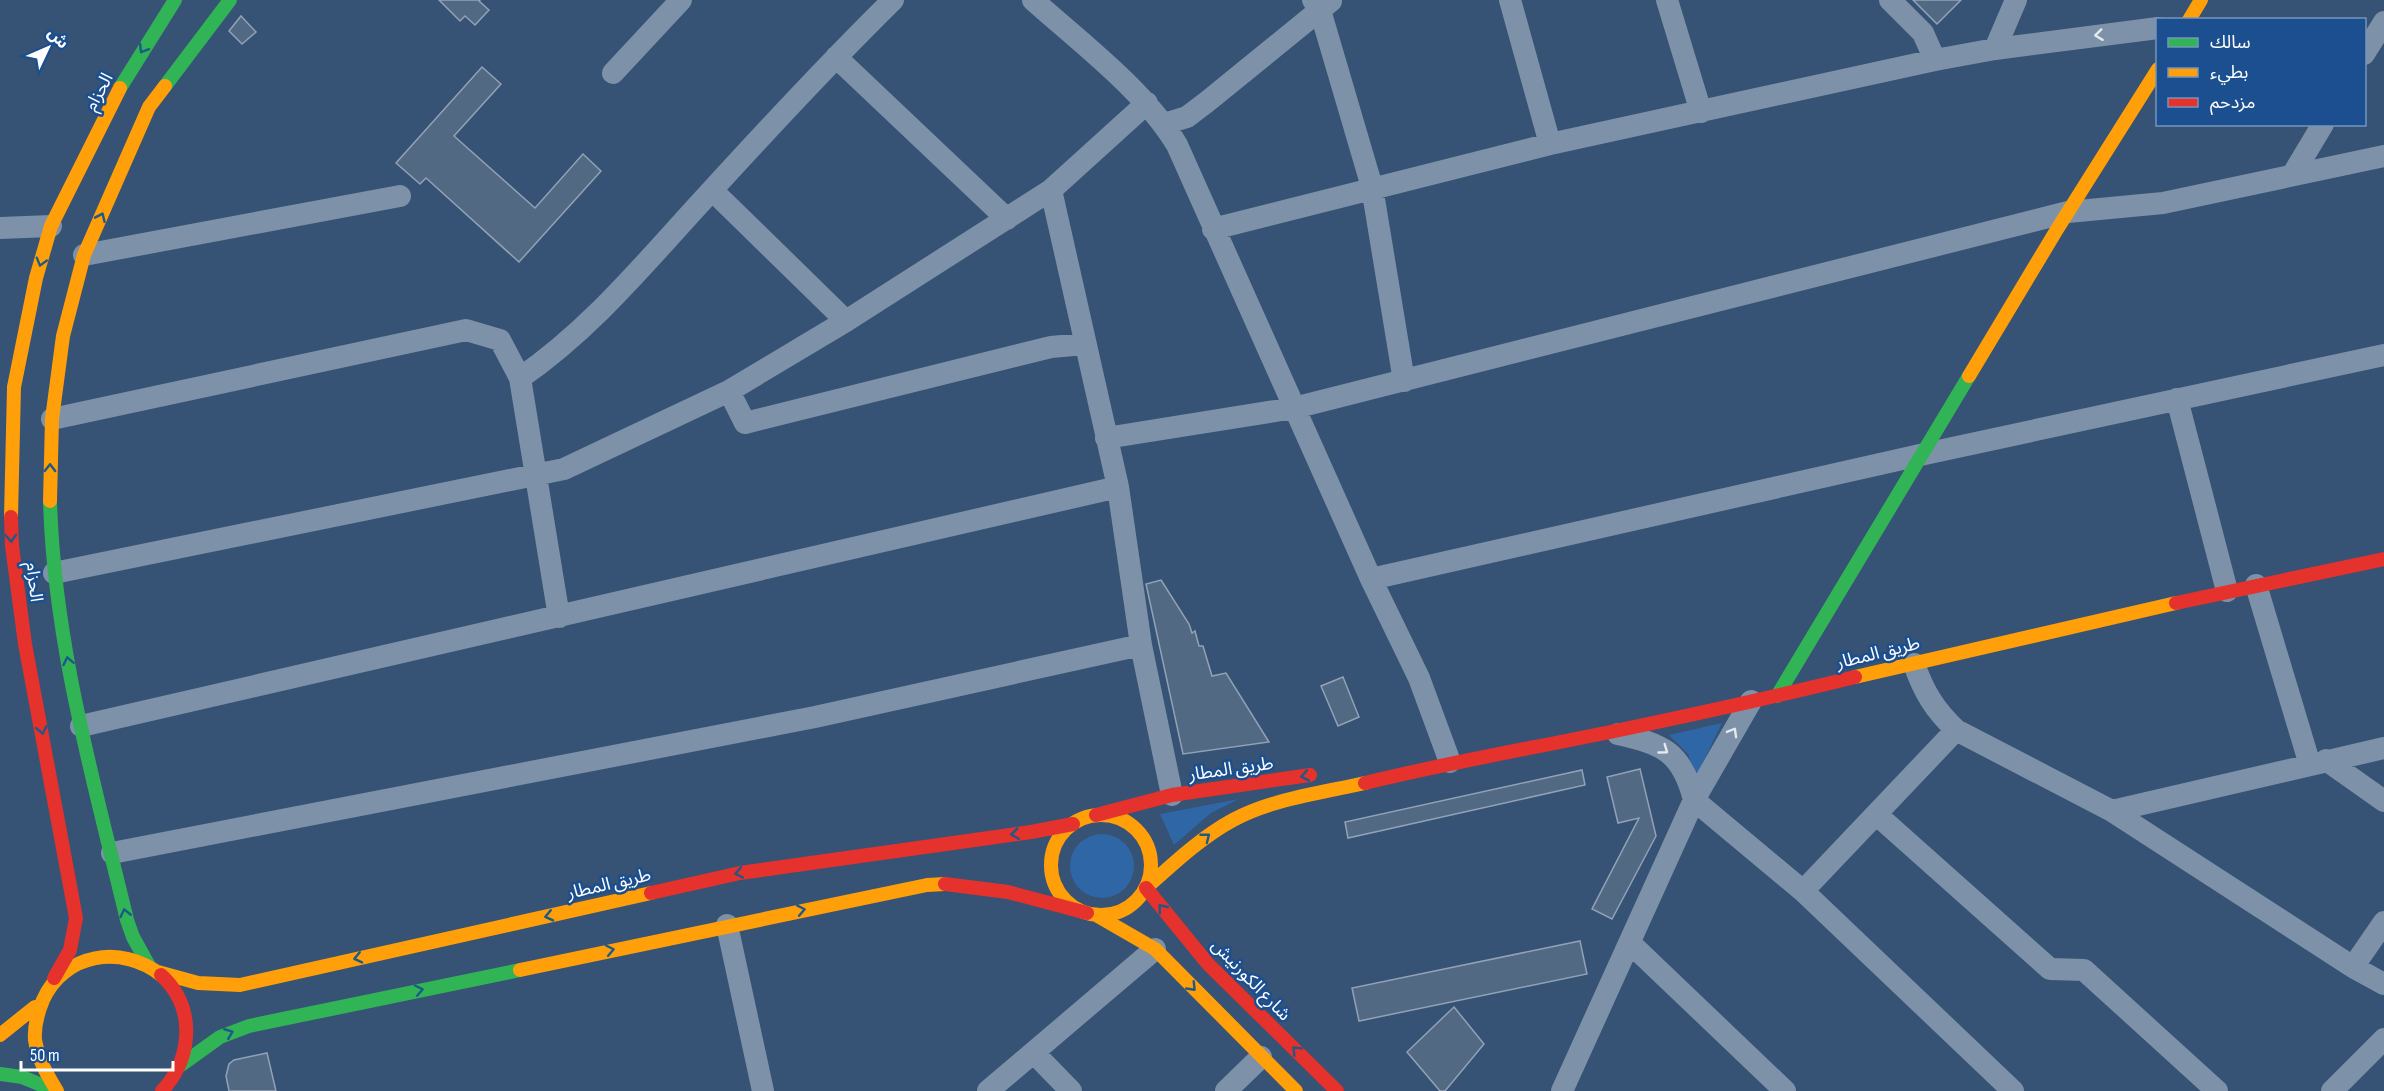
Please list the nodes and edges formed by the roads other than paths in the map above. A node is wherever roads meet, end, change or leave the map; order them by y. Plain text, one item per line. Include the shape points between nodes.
1 (175, 0) edge
2 (230, 0) edge
3 (681, 0) edge
4 (893, 0) edge
5 (1033, 0) edge
6 (1510, 0) edge
7 (1667, 0) edge
8 (1890, 0) edge
9 (2016, 0) edge
10 (2201, 0) edge
11 (1322, 3) edge
12 (2190, 18) edge
13 (2384, 22) edge
14 (2156, 28) edge
15 (1995, 49) junction
16 (2366, 51) edge
17 (836, 57) junction
18 (1935, 60) junction
19 (2156, 71) edge
20 (613, 73) dead end
21 (1147, 103) junction
22 (1701, 112) junction
23 (1164, 124) junction
24 (2322, 126) edge
25 (1550, 144) junction
26 (2384, 156) edge
27 (2293, 174) junction
28 (1372, 187) junction
29 (712, 190) junction
30 (1051, 190) junction
31 (400, 196) dead end
32 (2068, 212) junction
33 (1007, 219) junction
34 (51, 226) junction
35 (0, 228) edge
36 (1213, 229) junction
37 (84, 255) junction
38 (846, 321) junction
39 (1085, 344) junction
40 (2384, 355) edge
41 (520, 378) junction
42 (1404, 381) junction
43 (729, 392) junction
44 (2177, 399) junction
45 (1294, 408) junction
46 (52, 419) junction
47 (1106, 438) junction
48 (1920, 455) junction
49 (535, 476) junction
50 (1118, 487) junction
51 (2384, 559) edge
52 (54, 573) junction
53 (1371, 579) junction
54 (2256, 585) junction
55 (2227, 591) junction
56 (10, 611) edge
57 (559, 617) junction
58 (1142, 645) junction
59 (1914, 664) junction
60 (1777, 696) junction
61 (1751, 701) junction
62 (81, 726) junction
63 (1956, 730) junction
64 (1610, 732) junction
65 (2384, 748) edge
66 (1450, 762) junction
67 (2318, 763) junction
68 (1368, 769) dead end
69 (1320, 774) dead end
70 (1380, 778) junction
71 (1172, 795) junction
72 (1694, 800) junction
73 (2384, 801) edge
74 (2112, 811) junction
75 (1876, 814) junction
76 (1086, 818) junction
77 (1073, 824) junction
78 (112, 853) junction
79 (1146, 888) junction
80 (1803, 891) junction
81 (1092, 914) junction
82 (2384, 922) edge
83 (727, 925) junction
84 (1630, 943) junction
85 (1155, 949) junction
86 (2353, 967) junction
87 (153, 969) junction
88 (54, 978) junction
89 (2384, 984) edge
90 (36, 1007) junction
91 (0, 1035) edge
92 (2384, 1040) edge
93 (1034, 1053) junction
94 (1261, 1057) junction
95 (178, 1070) junction
96 (0, 1074) edge
97 (1567, 1088) edge
98 (57, 1091) edge
99 (162, 1091) edge
100 (172, 1091) edge
101 (763, 1091) edge
102 (988, 1091) edge
103 (1071, 1091) edge
104 (1226, 1091) edge
105 (1296, 1091) edge
106 (1337, 1091) edge
107 (1785, 1091) edge
108 (2013, 1091) edge
109 (2217, 1091) edge
110 (2332, 1091) edge

1 -> 34 main road, الحزام via 123,83
37 -> 2 main road, الحزام via 149,107
3 - 20 street
4 - 17 street
5 - 21 street
6 - 25 street
7 - 22 street
8 - 18 street via 1923,33
9 - 15 street
10 - 12 main road
11 - 23 street via 1187,117
11 - 28 street
13 - 16 street
14 -> 15 street
15 - 18 street
17 - 29 street
17 - 33 street
18 - 22 street
19 - 32 main road
21 - 23 street
21 - 30 street
22 - 25 street
23 - 36 street
24 - 27 street
25 - 28 street
26 - 27 street
27 - 32 street via 2163,203
28 - 36 street
28 - 42 street
29 - 38 street
29 - 41 street via 603,309 554,354
30 - 33 street
30 - 39 street
31 - 37 street
32 - 42 street
32 - 48 main road
33 - 38 street
34 - 35 street
34 -> 56 main road, الحزام via 14,387
36 - 45 street
37 - 46 main road, الحزام via 63,336
38 - 43 street
39 - 43 street via 1051,347 745,423
39 - 47 street
40 - 44 street
41 - 46 street via 500,340 466,330
41 - 49 street
42 - 45 street
43 - 49 street via 564,469
44 - 48 street
44 - 55 street
45 - 47 street
45 - 53 street
52 -> 46 main road, الحزام
47 - 50 street
48 - 53 street
48 - 60 main road
49 - 52 street
49 - 57 street
50 - 57 street
50 - 58 street
51 - 54 main road, طريق المطار
62 -> 52 main road, الحزام
53 - 66 street via 1425,693
54 - 55 main road, طريق المطار
54 - 67 street
55 - 59 main road, طريق المطار
56 -> 88 main road, الحزام via 76,918 73,946
57 - 62 street
58 - 71 street
58 - 78 street via 804,719
59 - 60 main road, طريق المطار
59 - 63 street via 1922,687
60 - 61 main road, طريق المطار
61 - 64 main road, طريق المطار
72 -> 61 street
62 - 78 main road, الحزام
63 - 74 street
63 - 75 street
64 - 66 main road, طريق المطار
64 -> 72 street via 1662,747 1680,765
65 - 67 street
66 - 70 main road, طريق المطار
67 - 73 street
67 - 74 street
68 - 70 main road
69 -> 71 main road, طريق المطار
79 -> 70 main road, طريق المطار via 1204,838 1234,818
71 - 76 main road, طريق المطار
72 - 80 street
72 - 84 street
74 - 86 street
75 - 80 street
75 - 109 street via 2050,969 2084,970
76 - 77 main road
76 - 79 main road via 1114,817 1139,833 1151,860
77 - 81 main road via 1055,847 1053,877 1068,902
77 -> 87 main road, طريق المطار via 740,873 240,985 187,983
87 -> 78 main road, الحزام via 133,937
79 - 81 main road via 1125,909
106 -> 79 main road, شارع الكورنيش via 1208,964
80 - 108 street
83 -> 81 main road via 945,884 987,886
81 - 85 main road
82 - 86 street
95 -> 83 main road via 214,1040 249,1026
83 - 101 street
84 - 97 street
84 - 107 street
85 - 93 street
85 -> 94 main road
86 - 89 street
87 - 88 main road, طريق المطار via 116,956 93,957
87 - 95 main road, الحزام via 174,989 187,1021 187,1044
88 - 90 main road, الحزام
90 - 91 main road
90 - 98 main road via 31,1029 34,1052 42,1073
92 - 110 street
93 - 102 street
93 - 103 street
94 - 104 street
94 - 105 main road
95 - 99 main road
95 - 100 main road
96 - 98 main road via 22,1077

